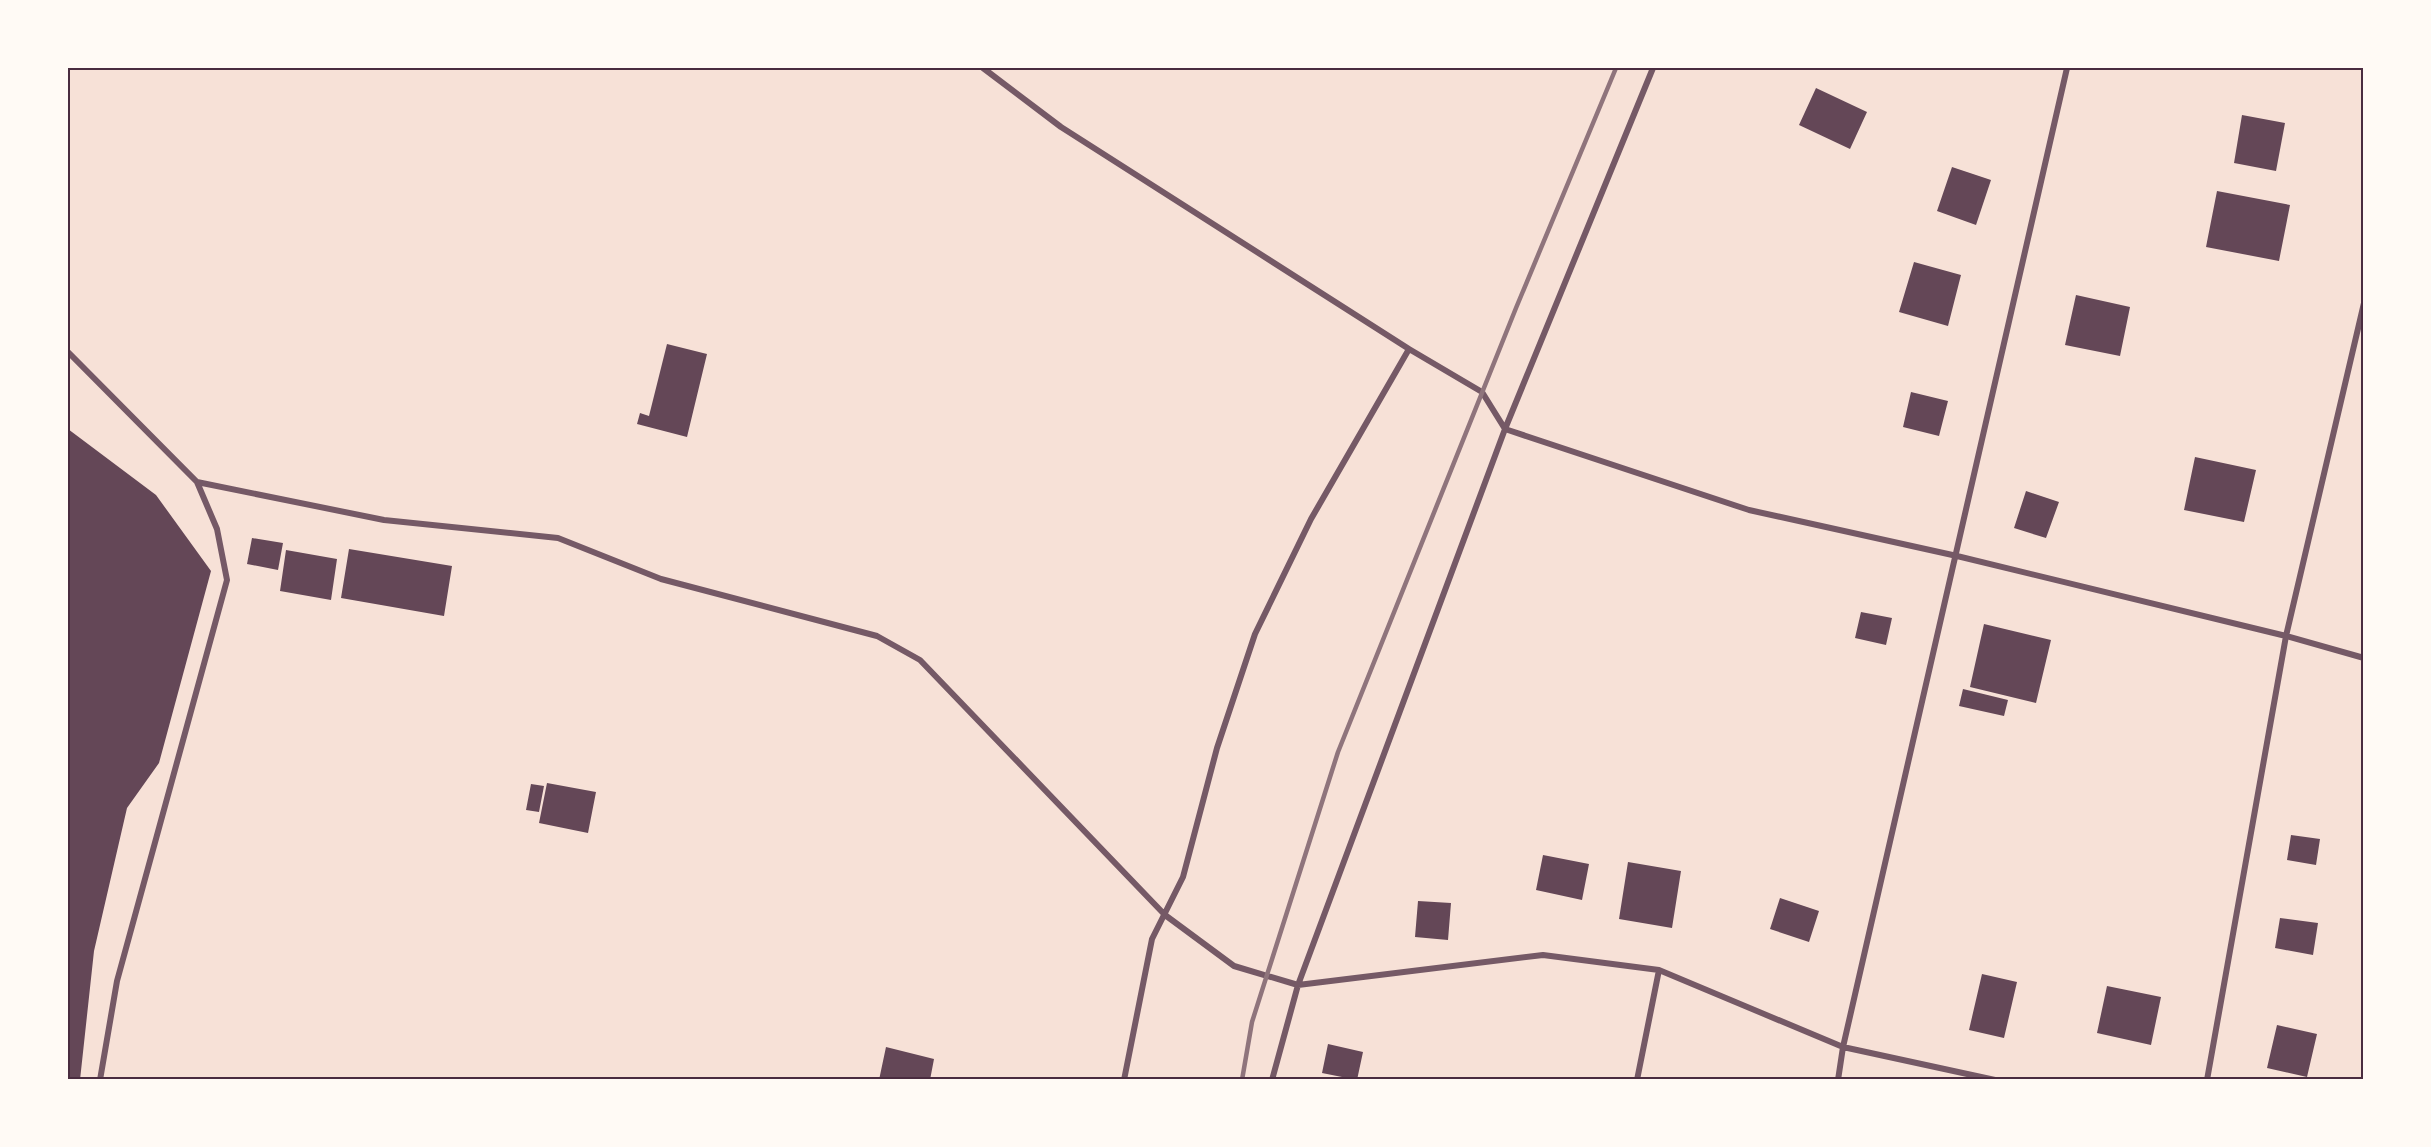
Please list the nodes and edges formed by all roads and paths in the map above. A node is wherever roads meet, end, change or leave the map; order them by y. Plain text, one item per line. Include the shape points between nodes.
1 (983, 68) edge
2 (1653, 68) edge
3 (2067, 68) edge
4 (2364, 303) edge
5 (1409, 349) junction
6 (68, 352) edge
7 (1505, 429) junction
8 (197, 482) junction
9 (1957, 556) junction
10 (2286, 636) junction
11 (2364, 658) edge
12 (1165, 915) junction
13 (1659, 970) junction
14 (1298, 985) junction
15 (1843, 1047) junction
16 (100, 1080) edge
17 (1124, 1080) edge
18 (1272, 1080) edge
19 (1637, 1080) edge
20 (1838, 1080) edge
21 (1995, 1080) edge
22 (2207, 1080) edge

1 - 5 street via 1061,127
2 - 7 street
3 - 9 street
4 - 10 street
5 - 7 street via 1482,392
5 - 12 street via 1311,519 1255,634 1216,748 1183,877
6 - 8 street
7 - 9 street via 1749,510
7 - 14 street
8 - 12 street via 384,520 558,538 661,579 877,636 920,660
8 - 16 street via 217,529 228,580 117,981
9 - 10 street
9 - 15 street
10 - 11 street
10 - 22 street
12 - 14 street via 1234,966
12 - 17 street via 1152,939
13 - 14 street via 1543,955
13 - 15 street
13 - 19 street
14 - 18 street
15 - 20 street
15 - 21 street

